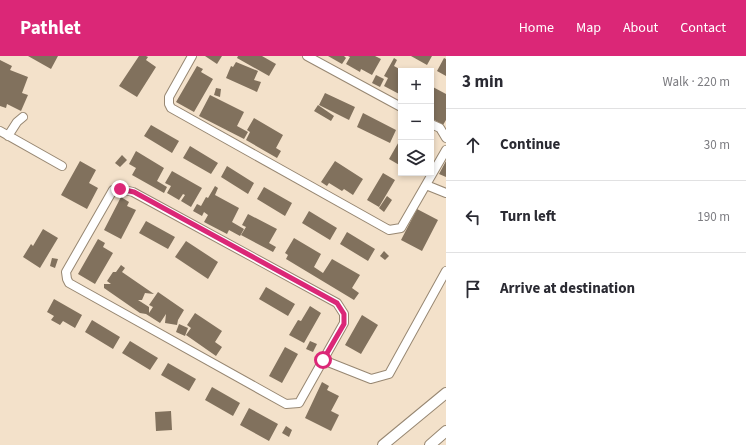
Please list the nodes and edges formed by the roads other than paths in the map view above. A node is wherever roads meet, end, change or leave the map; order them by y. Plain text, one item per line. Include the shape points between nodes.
1 (192, 56) edge
2 (307, 56) edge
3 (398, 105) edge
4 (23, 117) dead end
5 (434, 125) edge
6 (0, 131) edge
7 (8, 136) junction
8 (446, 138) edge
9 (446, 150) edge
10 (62, 166) dead end
11 (426, 185) junction
12 (446, 193) edge
13 (446, 271) edge
14 (323, 360) junction
15 (446, 393) edge
16 (446, 431) edge
17 (383, 445) edge
18 (430, 445) edge

1 - 11 street via 169,97 171,108 389,230 401,228
2 - 3 street
4 - 7 street
5 - 8 street via 440,128
6 - 7 street
7 - 10 street
9 - 11 street
11 - 12 street
13 - 14 street via 389,374 371,379
14 - 14 street via 344,324 344,314 337,303 134,192 113,190 66,272 69,283 286,404 298,403
15 - 17 street
16 - 18 street

